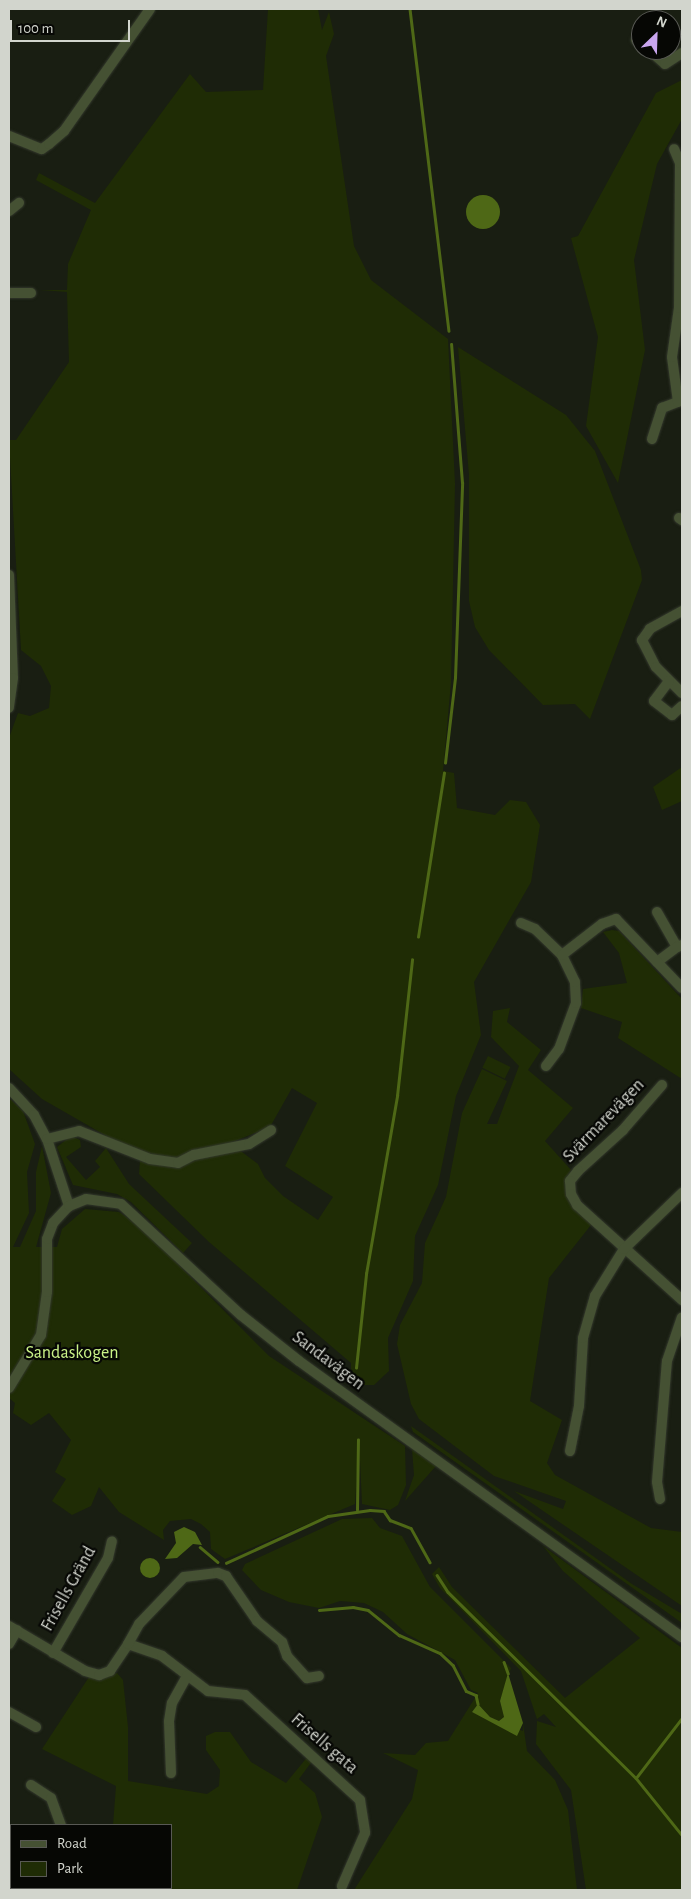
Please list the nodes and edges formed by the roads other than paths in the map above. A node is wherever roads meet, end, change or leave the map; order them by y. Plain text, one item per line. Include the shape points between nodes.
1 (150, 9) edge
2 (660, 60) edge
3 (671, 60) edge
4 (9, 136) edge
5 (674, 149) dead end
6 (20, 203) dead end
7 (9, 211) edge
8 (9, 293) edge
9 (31, 293) dead end
10 (681, 308) edge
11 (652, 439) dead end
12 (9, 575) edge
13 (682, 611) edge
14 (669, 681) junction
15 (682, 693) edge
16 (682, 706) edge
17 (9, 708) edge
18 (657, 912) dead end
19 (521, 922) dead end
20 (680, 946) edge
21 (562, 955) junction
22 (657, 962) junction
23 (682, 988) edge
24 (546, 1066) dead end
25 (662, 1085) dead end
26 (9, 1088) edge
27 (271, 1130) dead end
28 (47, 1139) junction
29 (682, 1193) edge
30 (69, 1206) junction
31 (624, 1249) junction
32 (682, 1300) edge
33 (682, 1317) edge
34 (9, 1388) edge
35 (570, 1451) dead end
36 (660, 1499) dead end
37 (112, 1541) dead end
38 (13, 1628) edge
39 (682, 1638) edge
40 (9, 1644) edge
41 (128, 1644) junction
42 (53, 1653) junction
43 (186, 1676) junction
44 (319, 1676) dead end
45 (9, 1712) edge
46 (36, 1727) dead end
47 (171, 1773) dead end
48 (31, 1785) dead end
49 (61, 1824) edge
50 (342, 1886) dead end

1 - 4 street via 64,130 49,144 42,149
2 - 3 street via 665,64
5 - 10 street via 680,163
6 - 7 street
8 - 9 street
10 - 11 street via 672,357 678,402 662,408
12 - 17 street via 13,678
13 - 14 street via 644,634 642,650
14 - 15 street
14 - 16 street via 654,701 672,715
18 - 20 street
19 - 21 street via 535,929
20 - 22 street
21 - 22 street via 616,919
21 - 24 street via 575,982 576,1004 559,1049
22 - 23 street
25 - 31 street, Svärmarevägen via 570,1181 577,1205
26 - 28 street via 34,1115
27 - 28 street via 249,1144 194,1155 178,1163 150,1159 79,1130
28 - 30 street
29 - 31 street
30 - 34 street via 53,1223 47,1239 47,1292 40,1336
30 - 39 street, Sandavägen via 86,1198 104,1199 135,1214 241,1316 299,1361
31 - 32 street, Svärmarevägen
31 - 35 street via 589,1315
33 - 36 street via 667,1361 657,1482
37 - 42 street, Frisells Gränd via 108,1558
38 - 40 street
38 - 42 street
41 - 42 street via 110,1671 99,1674
41 - 43 street, Frisells gata via 162,1656
41 - 44 street via 139,1624 184,1577 218,1573 226,1576 257,1621 282,1642 287,1656 307,1678
43 - 47 street via 172,1703 169,1721
43 - 50 street, Frisells gata via 208,1691 245,1696 360,1800 365,1833
45 - 46 street
48 - 49 street via 51,1798

